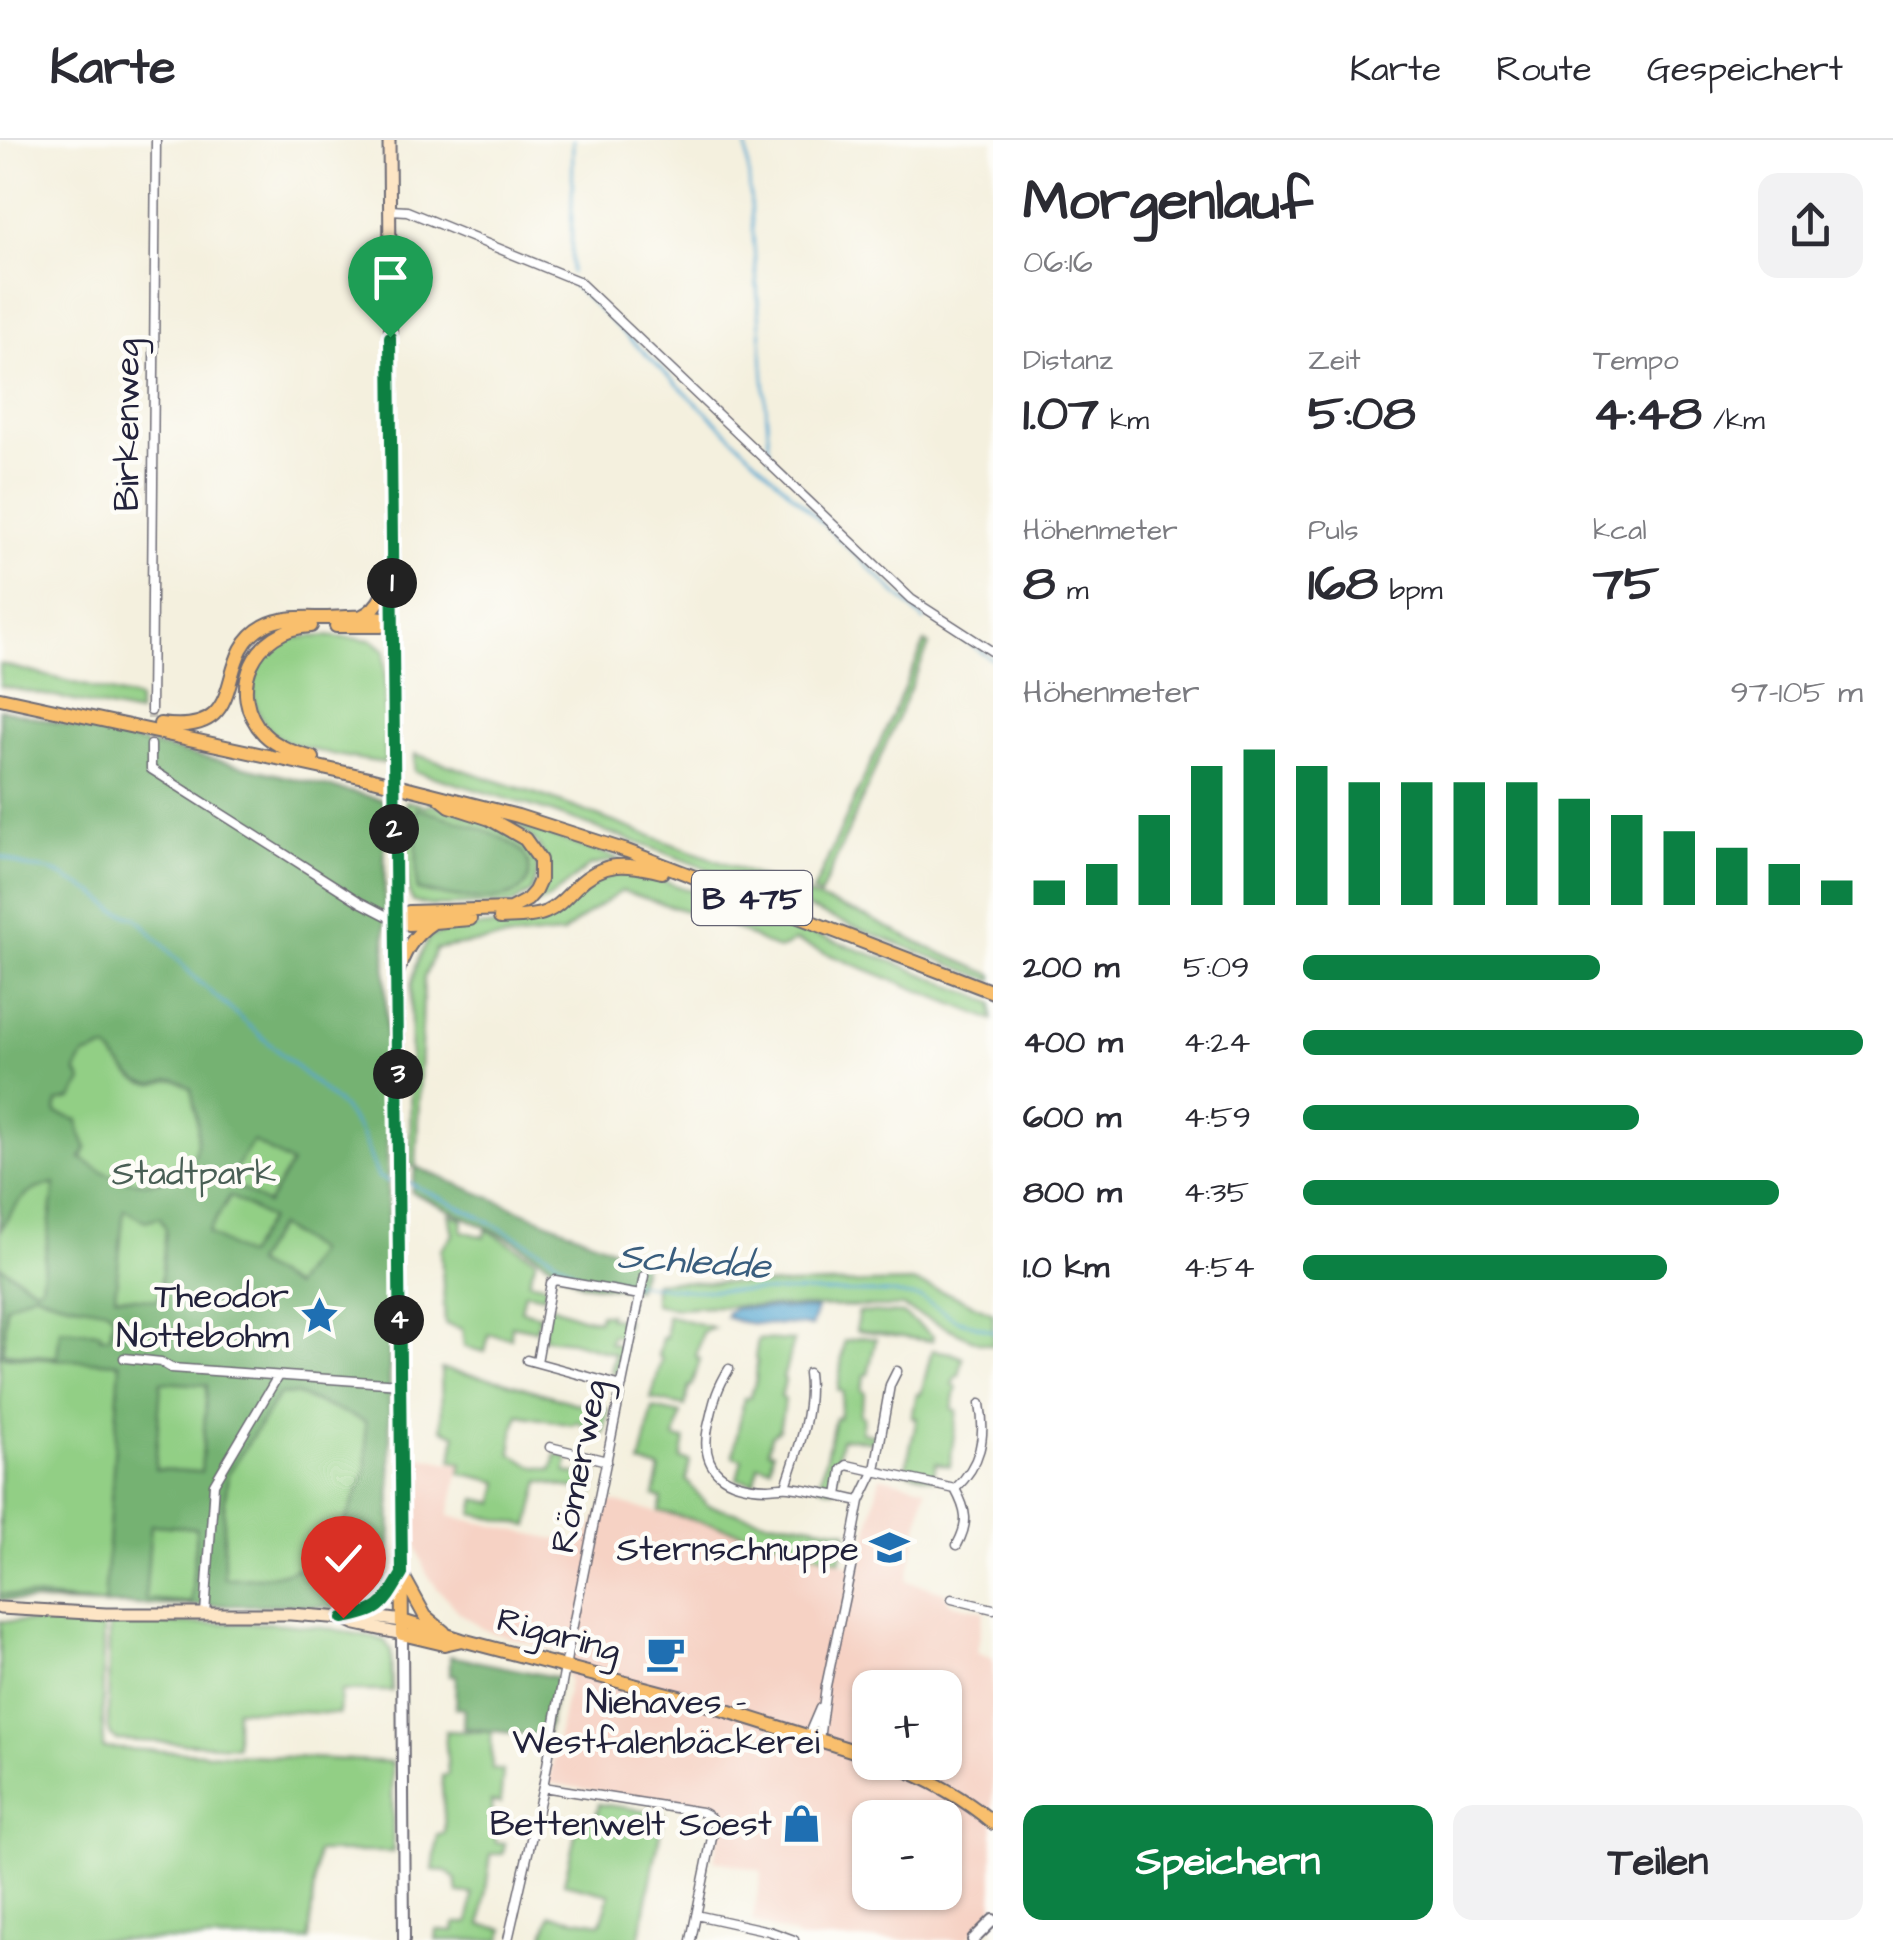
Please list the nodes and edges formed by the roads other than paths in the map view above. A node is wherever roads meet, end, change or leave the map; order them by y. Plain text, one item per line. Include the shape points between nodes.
1 (156, 140) edge
2 (389, 140) edge
3 (390, 210) junction
4 (392, 565) junction
5 (360, 617) junction
6 (392, 621) junction
7 (993, 652) edge
8 (0, 698) edge
9 (151, 710) tunnel mouth
10 (101, 720) junction
11 (151, 744) tunnel mouth
12 (342, 772) junction
13 (430, 793) junction
14 (678, 870) junction
15 (394, 917) junction
16 (434, 922) junction
17 (396, 976) junction
18 (993, 992) edge
19 (644, 1276) dead end
20 (640, 1295) junction
21 (124, 1358) dead end
22 (729, 1369) dead end
23 (897, 1371) dead end
24 (808, 1373) dead end
25 (278, 1376) junction
26 (400, 1384) junction
27 (622, 1386) junction
28 (980, 1404) dead end
29 (550, 1447) dead end
30 (607, 1460) junction
31 (875, 1470) junction
32 (786, 1486) junction
33 (956, 1489) junction
34 (838, 1496) junction
35 (860, 1501) junction
36 (957, 1546) dead end
37 (402, 1574) junction
38 (952, 1599) dead end
39 (0, 1608) edge
40 (993, 1610) edge
41 (205, 1615) junction
42 (359, 1615) junction
43 (343, 1618) junction
44 (402, 1628) junction
45 (446, 1634) junction
46 (462, 1640) junction
47 (566, 1667) junction
48 (814, 1738) junction
49 (852, 1750) edge
50 (925, 1780) edge
51 (544, 1787) junction
52 (993, 1822) edge
53 (696, 1915) junction
54 (993, 1920) edge
55 (979, 1938) edge
56 (404, 1940) edge
57 (508, 1940) edge
58 (691, 1940) edge
59 (794, 1940) edge

1 - 9 street, Birkenweg
2 - 3 main road
3 - 4 main road
3 - 7 street via 578,281 911,599
4 - 5 main road via 380,602
4 - 6 main road
5 - 6 main road
5 - 10 main road via 282,620 256,631 240,652 220,707 196,724
6 - 12 main road via 291,629 267,642 251,666 249,706 266,736
6 - 15 main road
8 - 10 main road, B 475
10 - 12 main road, B 475
11 - 15 street via 152,769
12 - 13 main road, B 475, bridge
13 - 14 main road, B 475
13 - 15 main road via 530,844 541,865 538,886 510,909
14 - 16 main road via 609,866 543,913
14 - 18 main road, B 475
15 - 16 main road via 409,924
15 - 17 main road
16 - 17 main road via 414,938
17 - 26 main road
19 - 20 street, Römerweg
20 - 27 street, Römerweg
20 - 27 street via 551,1282 532,1361
21 - 25 street
22 - 32 street via 716,1390 706,1440 709,1463 722,1478 745,1486
23 - 31 street
24 - 32 street via 807,1417
25 - 26 street
25 - 41 street via 214,1484
26 - 37 main road
27 - 30 street, Römerweg
28 - 33 street via 980,1452
29 - 30 street
30 - 47 street, Römerweg
31 - 33 street
31 - 34 street via 847,1465
31 - 35 street
32 - 34 street
33 - 36 street via 966,1529
34 - 35 street
35 - 48 street
37 - 42 main road via 384,1603
37 - 44 main road
37 - 45 main road via 425,1616
38 - 40 street
39 - 41 main road
41 - 43 main road
42 - 43 main road
42 - 44 main road
43 - 44 main road
44 - 45 main road, Rigaring
44 - 46 main road, Rigaring via 444,1644
44 - 56 street
45 - 46 main road, Rigaring
46 - 47 main road, Rigaring
47 - 48 main road, Rigaring
47 - 51 street, Römerweg
48 - 49 main road, Rigaring
50 - 52 main road
51 - 53 street via 709,1816 714,1828
51 - 57 street, Römerweg
53 - 58 street
53 - 59 street
54 - 55 street

